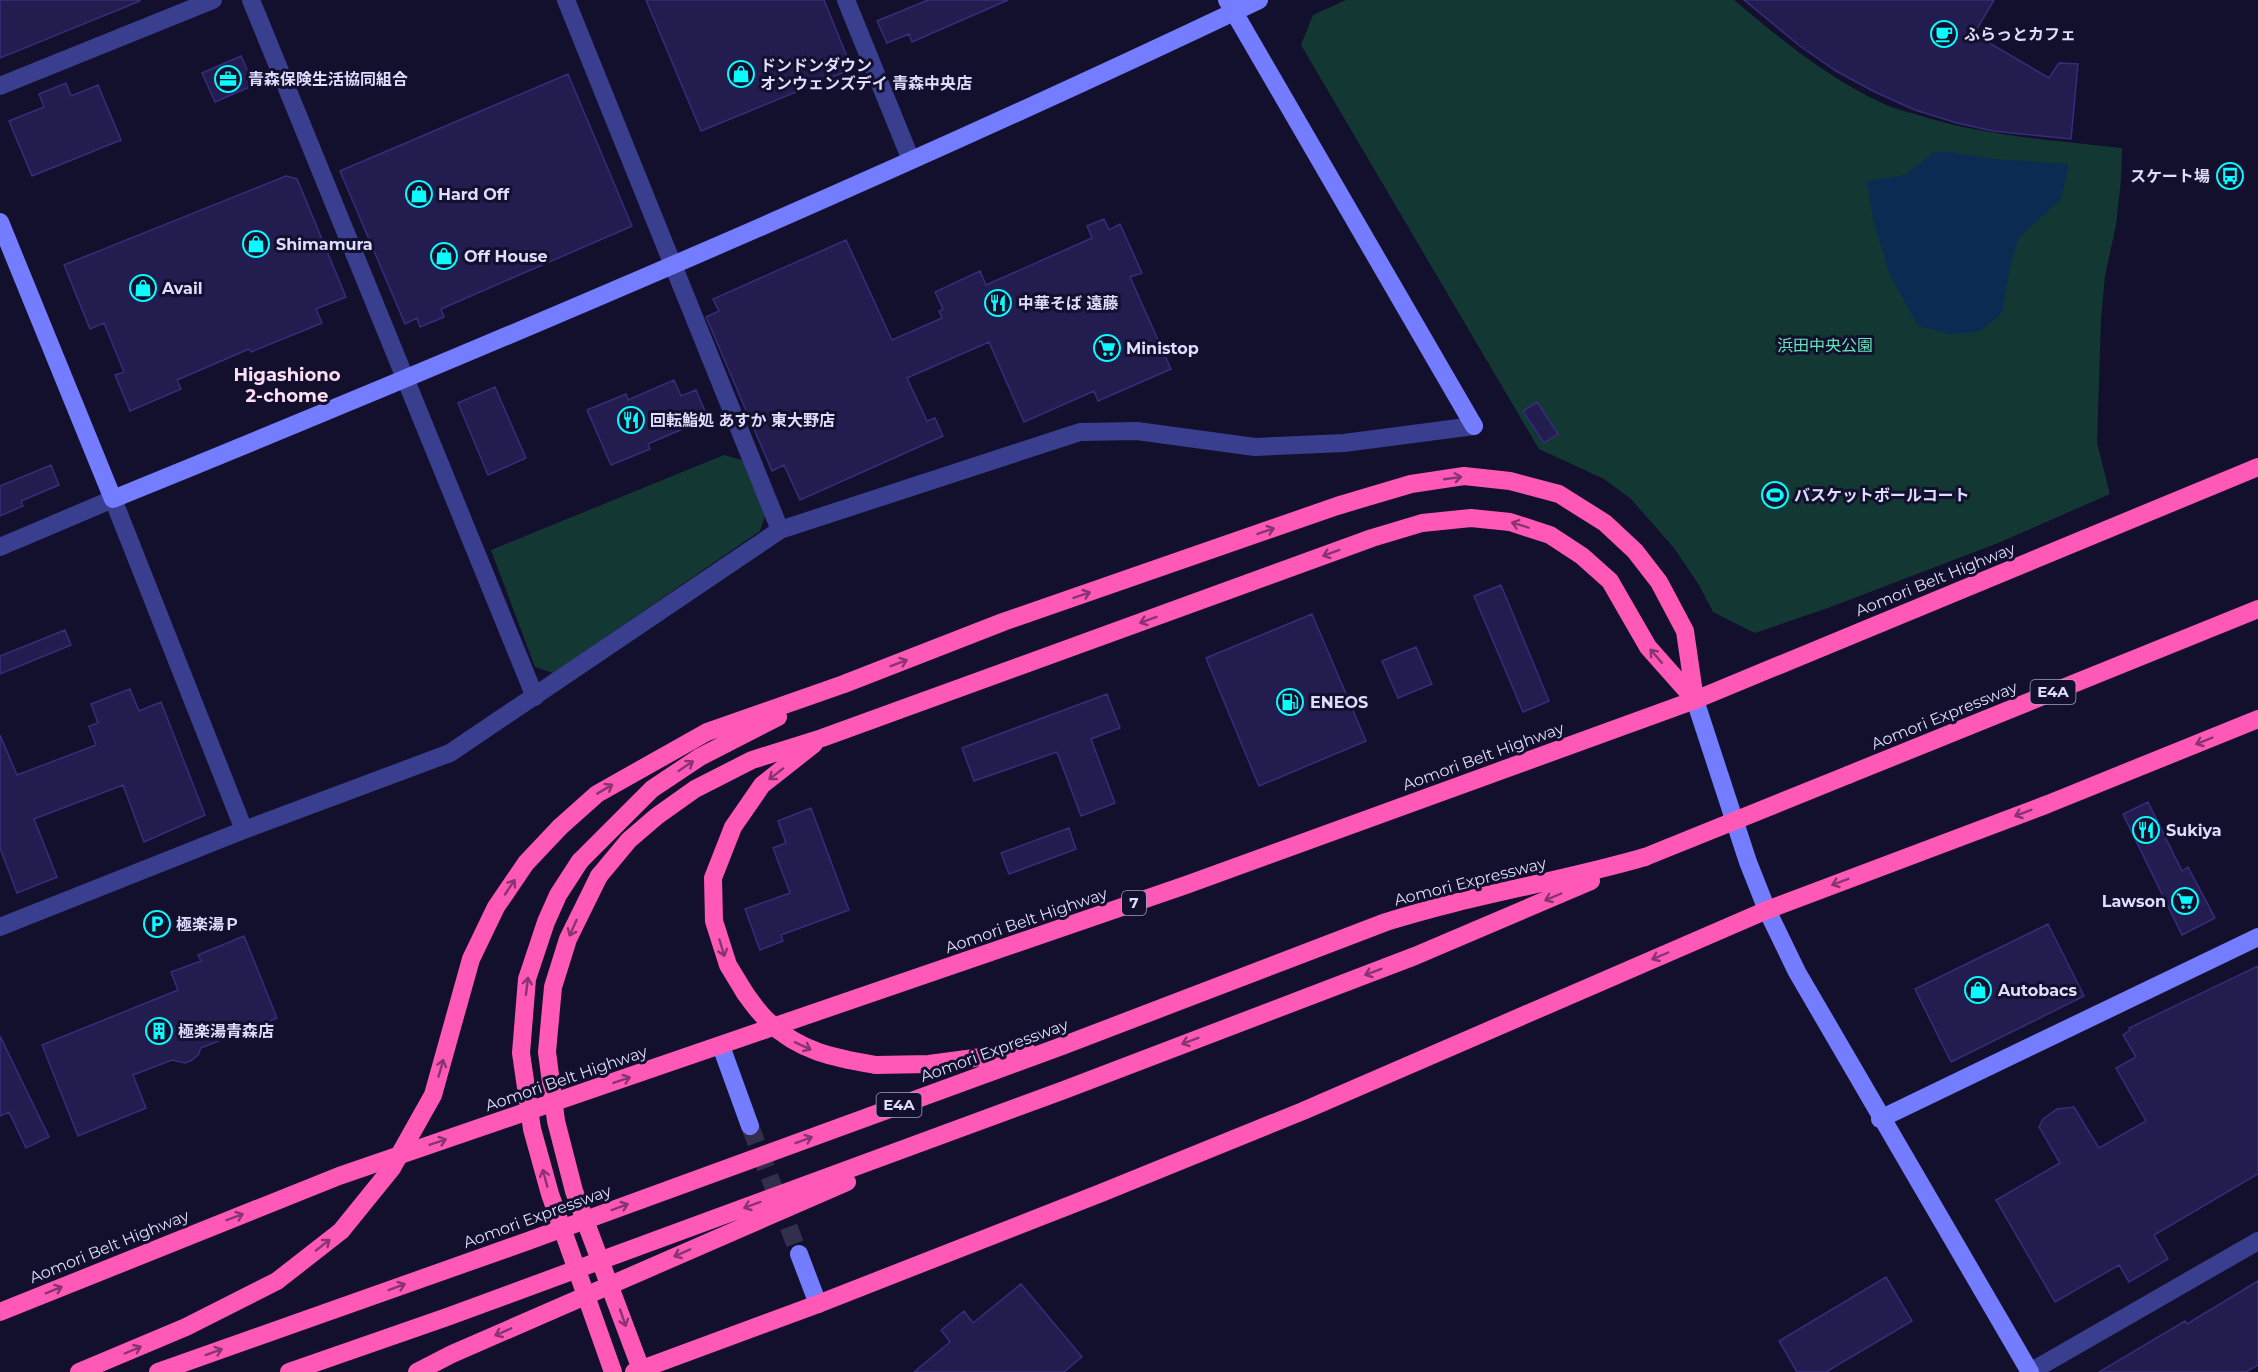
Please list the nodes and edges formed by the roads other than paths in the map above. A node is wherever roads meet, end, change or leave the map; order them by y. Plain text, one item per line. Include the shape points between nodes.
1 (213, 0) edge
2 (251, 0) edge
3 (567, 0) edge
4 (846, 0) edge
5 (1259, 0) edge
6 (1231, 6) edge
7 (0, 86) edge
8 (911, 160) junction
9 (0, 222) edge
10 (673, 266) junction
11 (405, 381) junction
12 (2258, 467) edge
13 (113, 499) junction
14 (780, 530) junction
15 (0, 547) edge
16 (2258, 609) edge
17 (844, 684) junction
18 (535, 697) junction
19 (1695, 700) junction
20 (2258, 719) edge
21 (822, 738) junction
22 (244, 830) junction
23 (1645, 857) junction
24 (1767, 910) junction
25 (0, 927) edge
26 (2258, 937) edge
27 (721, 1046) junction
28 (1062, 1046) junction
29 (1064, 1090) junction
30 (1880, 1119) junction
31 (750, 1126) tunnel mouth
32 (2258, 1241) edge
33 (799, 1254) tunnel mouth
34 (818, 1304) junction
35 (0, 1312) edge
36 (79, 1372) edge
37 (158, 1372) edge
38 (289, 1372) edge
39 (417, 1372) edge
40 (613, 1372) edge
41 (634, 1372) edge
42 (642, 1372) edge
43 (2030, 1372) edge

1 - 7 street
2 - 11 street
3 - 10 street
4 - 8 street
5 - 6 street
6 - 8 street
6 - 14 street via 1474,426 1344,443 1255,447 1137,431 1080,432
8 - 10 street
9 - 13 street
10 - 11 street
10 - 14 street
11 - 13 street
11 - 18 street
12 - 19 highway, Aomori Belt Highway / 7
13 - 15 street
13 - 22 street
14 - 18 street
16 - 23 highway, Aomori Expressway / E4A, bridge
17 -> 19 highway via 1003,622 1337,506 1411,484 1464,476 1510,481 1559,494 1605,523 1628,544 1659,582 1685,632
36 -> 17 highway, bridge via 186,1327 277,1281 341,1231 392,1168 433,1095 471,959 496,907 526,863 560,827 597,794 707,732
40 -> 17 highway, bridge via 550,1194 532,1129 521,1053 527,979 546,922 580,861 652,789 700,757
18 - 22 street via 450,753
19 -> 21 highway via 1648,647 1610,581 1582,556 1550,535 1510,522 1471,518 1422,523 1372,538
19 - 24 street
19 - 27 highway, Aomori Belt Highway / 7 via 1186,885
20 -> 24 highway via 2048,804
21 -> 28 highway, bridge via 762,785 733,827 713,878 714,921 728,965 745,993 769,1023 796,1043 827,1057 876,1065 929,1064
21 -> 42 highway, bridge via 752,760 695,789 629,840 599,876 568,939 553,987 547,1052 556,1122 574,1191
22 - 25 street
23 - 28 highway, Aomori Expressway / E4A via 1406,915
23 -> 29 highway, Aomori Expressway / E4A via 1415,956
24 - 30 street via 1797,972
24 -> 34 highway via 1303,1111
26 - 30 street
27 - 31 street
35 -> 27 highway, Aomori Belt Highway / 7 via 339,1176
37 -> 28 highway, Aomori Expressway / E4A
29 -> 38 highway, Aomori Expressway / E4A
29 -> 39 highway via 726,1233
30 - 43 street
32 - 43 street
33 - 34 street
34 - 41 highway

